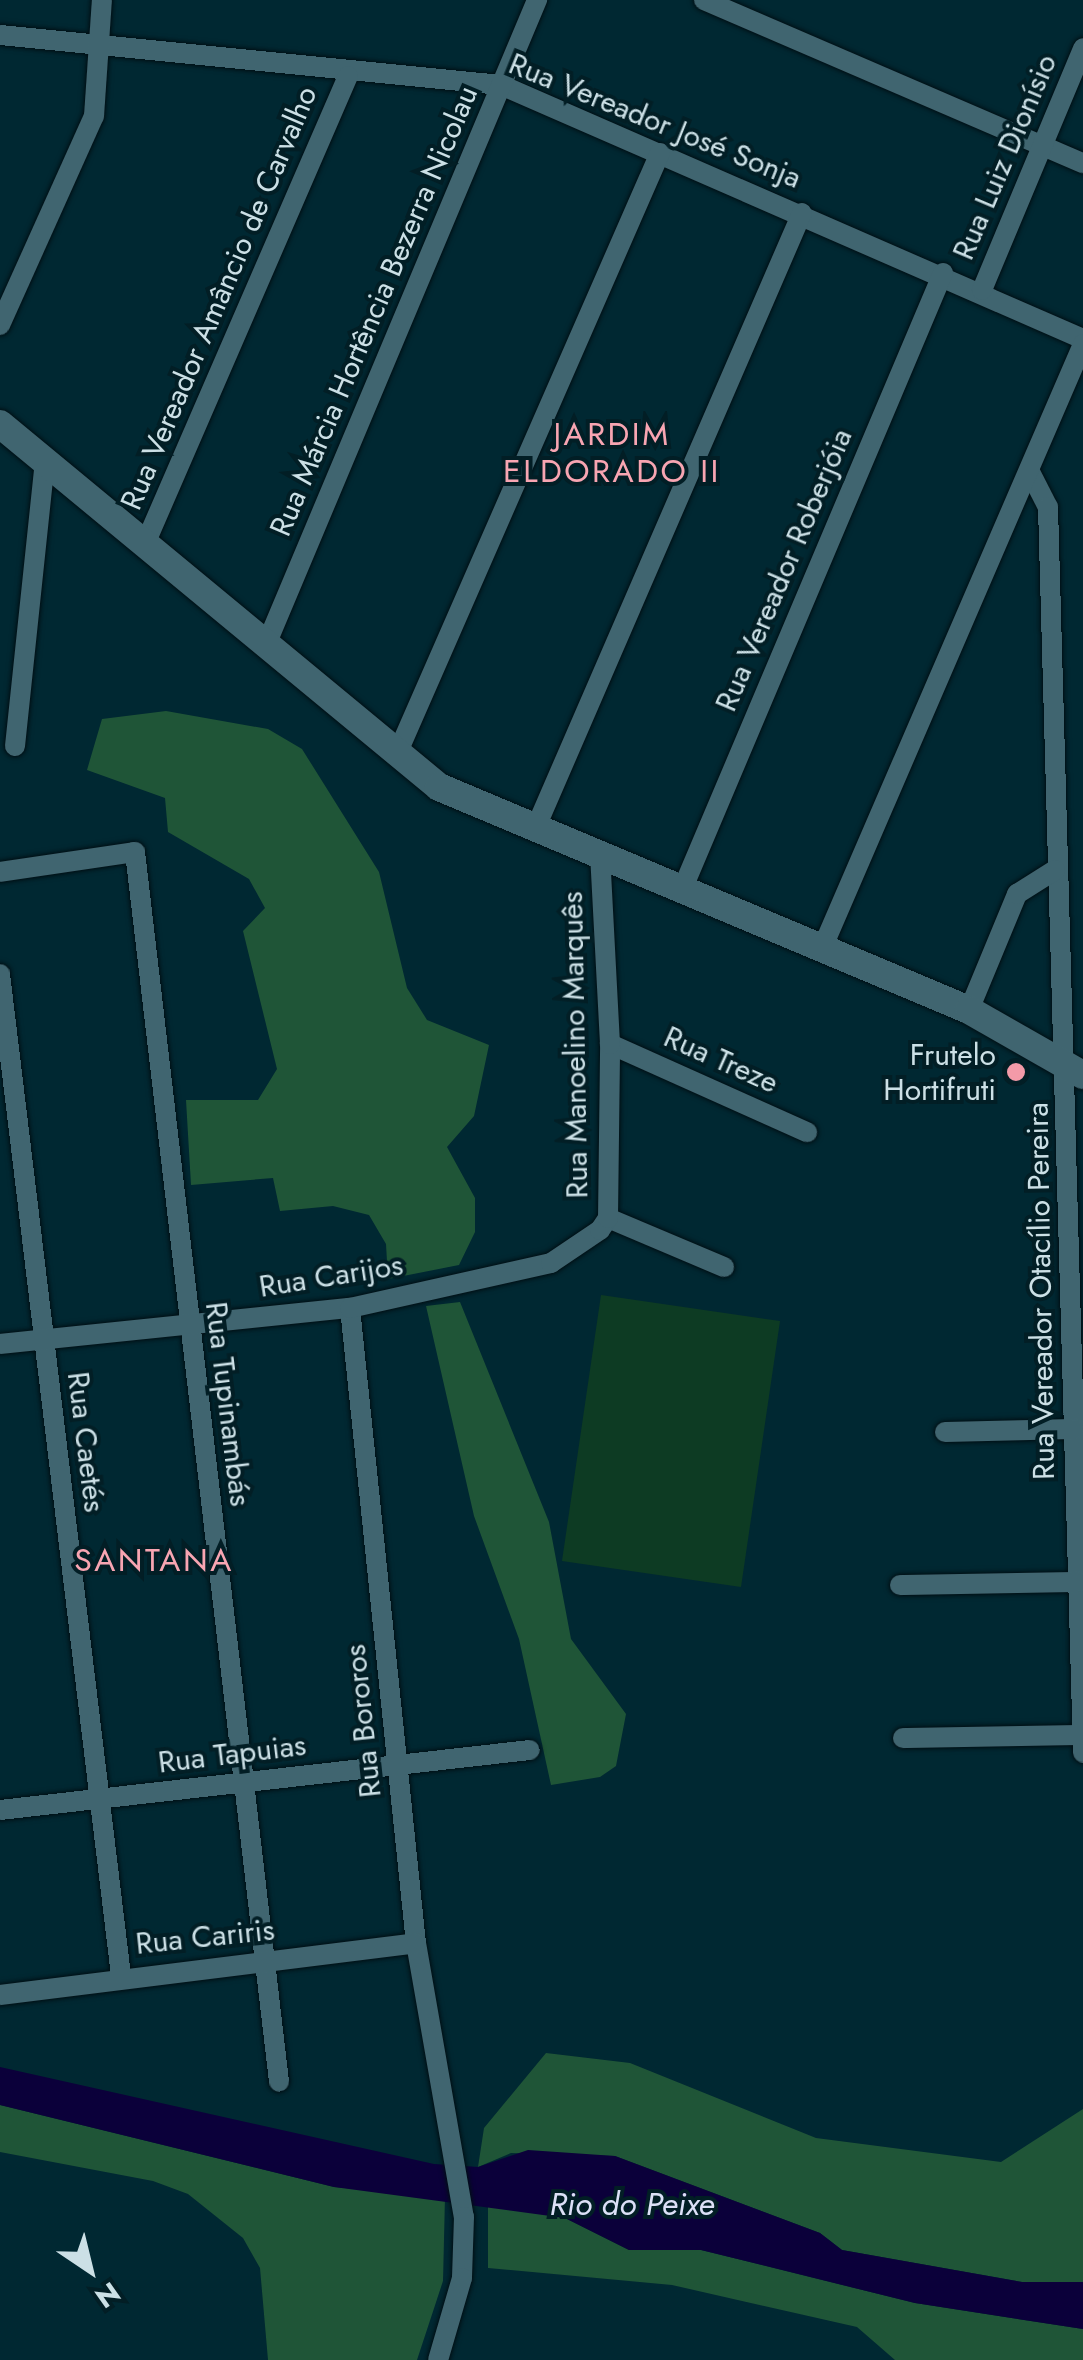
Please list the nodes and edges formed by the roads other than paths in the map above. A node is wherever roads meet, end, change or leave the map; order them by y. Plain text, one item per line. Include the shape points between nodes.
1 (102, 0) edge
2 (537, 0) edge
3 (704, 0) edge
4 (0, 35) edge
5 (100, 46) junction
6 (1083, 48) edge
7 (348, 76) junction
8 (501, 85) junction
9 (1043, 145) junction
10 (660, 153) junction
11 (1083, 163) edge
12 (802, 213) junction
13 (942, 273) junction
14 (982, 290) junction
15 (0, 324) edge
16 (1083, 342) edge
17 (1078, 367) edge
18 (0, 424) edge
19 (45, 460) junction
20 (1030, 472) junction
21 (146, 544) junction
22 (266, 645) junction
23 (15, 746) dead end
24 (397, 754) junction
25 (536, 827) junction
26 (600, 856) junction
27 (1055, 870) junction
28 (0, 872) edge
29 (682, 890) junction
30 (822, 950) junction
31 (0, 974) edge
32 (969, 1010) junction
33 (610, 1044) junction
34 (1077, 1063) edge
35 (807, 1132) dead end
36 (604, 1224) junction
37 (724, 1267) dead end
38 (350, 1308) junction
39 (188, 1327) junction
40 (43, 1341) junction
41 (0, 1344) edge
42 (1072, 1430) junction
43 (945, 1432) dead end
44 (1078, 1582) junction
45 (900, 1585) dead end
46 (1082, 1735) edge
47 (903, 1738) dead end
48 (530, 1750) dead end
49 (1083, 1753) edge
50 (398, 1766) junction
51 (246, 1782) junction
52 (102, 1800) junction
53 (0, 1810) edge
54 (416, 1944) junction
55 (264, 1962) junction
56 (122, 1976) junction
57 (0, 1995) edge
58 (279, 2082) dead end
59 (438, 2360) edge

1 - 5 street
2 - 8 street, Rua Márcia Hortência Bezerra Nicolau
3 - 9 street
4 - 5 street, Rua Vereador José Sonja
5 - 7 street, Rua Vereador José Sonja
5 - 15 street via 94,116
6 - 9 street, Rua Luiz Dionísio
7 - 8 street, Rua Vereador José Sonja
7 - 21 street, Rua Vereador Amâncio de Carvalho
8 - 10 street, Rua Vereador José Sonja
8 - 22 street, Rua Márcia Hortência Bezerra Nicolau
9 - 11 street
9 - 14 street, Rua Luiz Dionísio
10 - 12 street, Rua Vereador José Sonja
10 - 24 street
12 - 13 street, Rua Vereador José Sonja
12 - 25 street
13 - 14 street, Rua Vereador José Sonja
13 - 29 street, Rua Vereador Roberjóia
14 - 16 street, Rua Vereador José Sonja
16 - 17 street
17 - 20 street
18 - 19 street
19 - 21 street
19 - 23 street
20 - 27 street, Rua Vereador Otacílio Pereira via 1048,507
20 - 30 street
21 - 22 street
22 - 24 street
24 - 25 street via 439,786
25 - 26 street
26 - 29 street
26 - 33 street, Rua Manoelino Marquês
27 - 32 street via 1017,894
27 - 34 street, Rua Vereador Otacílio Pereira
28 - 39 street, Rua Tupinambás via 135,852
29 - 30 street
30 - 32 street
31 - 40 street, Rua Caetés
32 - 34 street
33 - 35 street, Rua Treze
33 - 36 street, Rua Manoelino Marquês
34 - 42 street, Rua Vereador Otacílio Pereira
36 - 37 street
36 - 38 street, Rua Carijos via 550,1264
38 - 39 street, Rua Carijos
38 - 50 street, Rua Bororos
39 - 40 street, Rua Carijos
39 - 51 street, Rua Tupinambás
40 - 41 street, Rua Carijos
40 - 52 street, Rua Caetés
42 - 43 street
42 - 44 street, Rua Vereador Otacílio Pereira
44 - 45 street
44 - 46 street, Rua Vereador Otacílio Pereira
46 - 47 street
46 - 49 street, Rua Vereador Otacílio Pereira
48 - 50 street, Rua Tapuias
50 - 51 street, Rua Tapuias
50 - 54 street, Rua Bororos
51 - 52 street, Rua Tapuias
51 - 55 street, Rua Tupinambás
52 - 53 street, Rua Tapuias
52 - 56 street, Rua Caetés
54 - 55 street, Rua Cariris
54 - 59 street, Rua Bororos via 454,2125 464,2218 462,2278
55 - 56 street, Rua Cariris
55 - 58 street, Rua Tupinambás
56 - 57 street, Rua Cariris

